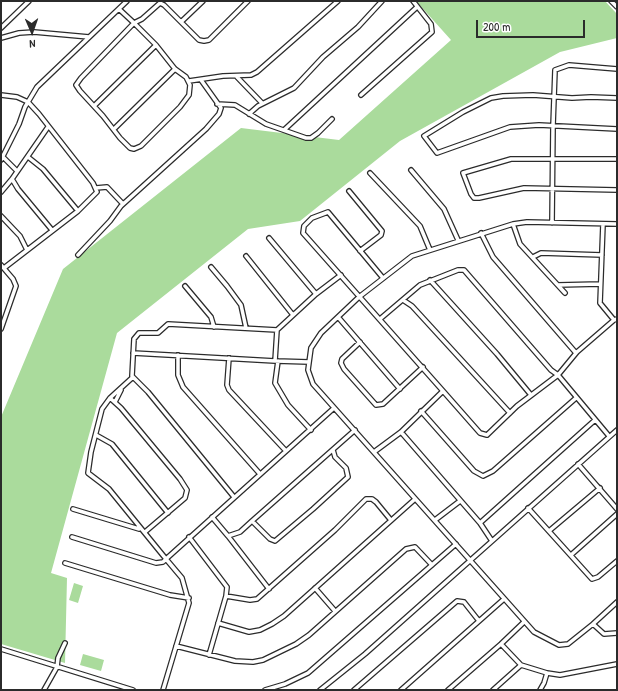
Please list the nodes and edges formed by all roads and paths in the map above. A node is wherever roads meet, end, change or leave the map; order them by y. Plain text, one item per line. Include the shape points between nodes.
1 (29, 1) edge
2 (127, 1) edge
3 (203, 1) edge
4 (248, 1) edge
5 (338, 1) edge
6 (382, 1) edge
7 (413, 1) edge
8 (611, 1) edge
9 (418, 7) junction
10 (617, 7) edge
11 (119, 9) junction
12 (181, 22) junction
13 (134, 23) junction
14 (1, 28) edge
15 (89, 37) junction
16 (1, 38) edge
17 (156, 45) junction
18 (175, 69) junction
19 (617, 69) edge
20 (236, 77) junction
21 (201, 80) junction
22 (189, 81) junction
23 (1, 95) edge
24 (361, 95) dead end
25 (554, 96) junction
26 (617, 98) edge
27 (28, 102) junction
28 (262, 103) junction
29 (217, 104) junction
30 (94, 106) junction
31 (249, 114) junction
32 (332, 119) dead end
33 (553, 126) junction
34 (48, 127) junction
35 (114, 129) junction
36 (617, 129) edge
37 (284, 130) junction
38 (28, 156) junction
39 (2, 159) edge
40 (617, 159) edge
41 (554, 160) junction
42 (411, 170) dead end
43 (17, 171) junction
44 (370, 173) dead end
45 (12, 179) junction
46 (96, 188) junction
47 (554, 190) junction
48 (617, 190) edge
49 (349, 191) dead end
50 (1, 192) edge
51 (123, 204) junction
52 (78, 211) junction
53 (1, 216) edge
54 (552, 223) junction
55 (513, 224) junction
56 (603, 224) junction
57 (617, 224) edge
58 (52, 230) junction
59 (481, 233) junction
60 (270, 238) dead end
61 (458, 240) junction
62 (27, 250) junction
63 (430, 250) junction
64 (360, 251) junction
65 (602, 254) junction
66 (78, 255) dead end
67 (246, 256) dead end
68 (533, 257) junction
69 (2, 266) edge
70 (211, 267) dead end
71 (341, 275) junction
72 (383, 278) junction
73 (430, 280) junction
74 (558, 284) junction
75 (600, 284) junction
76 (185, 286) dead end
77 (565, 293) dead end
78 (316, 294) junction
79 (360, 297) junction
80 (403, 300) junction
81 (293, 315) junction
82 (338, 317) junction
83 (380, 319) junction
84 (615, 319) edge
85 (214, 327) junction
86 (246, 328) junction
87 (1, 330) edge
88 (277, 330) junction
89 (360, 342) junction
90 (133, 353) junction
91 (576, 353) junction
92 (178, 355) junction
93 (228, 358) junction
94 (277, 361) junction
95 (309, 362) junction
96 (423, 367) junction
97 (558, 375) junction
98 (133, 377) junction
99 (122, 389) junction
100 (400, 389) junction
101 (443, 391) junction
102 (530, 395) junction
103 (110, 398) junction
104 (576, 398) junction
105 (114, 402) junction
106 (334, 408) junction
107 (421, 411) junction
108 (510, 413) junction
109 (595, 420) junction
110 (311, 430) junction
111 (355, 430) junction
112 (617, 430) edge
113 (401, 432) junction
114 (96, 435) junction
115 (609, 436) junction
116 (333, 450) junction
117 (286, 452) junction
118 (374, 452) junction
119 (578, 464) junction
120 (260, 474) junction
121 (600, 488) junction
122 (234, 497) junction
123 (414, 500) junction
124 (460, 501) junction
125 (528, 508) junction
126 (73, 509) dead end
127 (617, 509) edge
128 (168, 513) junction
129 (617, 514) edge
130 (212, 517) junction
131 (390, 519) junction
132 (252, 520) junction
133 (435, 520) junction
134 (480, 523) junction
135 (140, 529) junction
136 (550, 531) junction
137 (145, 532) junction
138 (228, 536) junction
139 (72, 537) dead end
140 (188, 538) junction
141 (492, 541) junction
142 (456, 544) junction
143 (571, 555) junction
144 (166, 558) junction
145 (470, 560) junction
146 (617, 561) edge
147 (65, 563) dead end
148 (432, 565) junction
149 (315, 588) junction
150 (269, 589) junction
151 (226, 596) junction
152 (188, 598) junction
153 (504, 599) junction
154 (617, 602) edge
155 (335, 611) junction
156 (479, 621) junction
157 (524, 622) junction
158 (218, 623) junction
159 (593, 624) junction
160 (617, 633) edge
161 (65, 643) dead end
162 (501, 644) junction
163 (176, 646) junction
164 (1, 649) edge
165 (208, 655) junction
166 (617, 664) edge
167 (522, 665) junction
168 (57, 667) junction
169 (547, 673) junction
170 (44, 690) edge
171 (133, 690) edge
172 (163, 690) edge
173 (265, 690) edge
174 (320, 690) edge
175 (354, 690) edge
176 (402, 690) edge
177 (448, 690) edge
178 (493, 690) edge
179 (540, 690) edge

1 - 14 street
2 - 11 street
3 - 12 street
4 - 12 street via 209,40 199,40
5 - 20 street via 257,72
6 - 28 street via 294,88
7 - 9 street
8 - 10 street
9 - 24 street via 431,24 432,32
9 - 37 street
11 - 13 street
11 - 15 street
12 - 13 street via 160,3
13 - 17 street
13 - 30 street via 76,85
15 - 16 street via 34,32
15 - 27 street via 42,82
17 - 18 street
17 - 30 street
18 - 22 street
18 - 35 street
19 - 25 street via 569,65 557,68
20 - 21 street via 223,76
20 - 28 street
21 - 22 street
21 - 29 street
22 - 35 street via 189,95 138,148 130,148
23 - 27 street via 17,97
25 - 26 street
25 - 33 street
25 - 33 street via 492,98 424,136 437,153 503,129
27 - 34 street
27 - 39 street
28 - 31 street
29 - 31 street via 235,106
29 - 51 street via 221,108 219,114 206,129
30 - 35 street
31 - 37 street via 266,124
32 - 37 street via 311,138
33 - 36 street
33 - 41 street
34 - 38 street
34 - 46 street
38 - 43 street
38 - 52 street
39 - 43 street
40 - 41 street
41 - 47 street
41 - 47 street via 511,159 463,173 474,198 524,188
42 - 61 street via 444,209
43 - 45 street
44 - 63 street via 420,226
45 - 50 street
45 - 58 street
46 - 51 street via 107,187
46 - 52 street via 94,196
47 - 48 street
47 - 54 street
49 - 64 street via 382,231 381,235
51 - 66 street
52 - 58 street
53 - 62 street via 20,236
54 - 55 street
54 - 56 street
55 - 59 street
55 - 68 street via 520,244
56 - 57 street
56 - 65 street
58 - 62 street
59 - 61 street
59 - 91 street via 493,257
60 - 78 street
61 - 63 street
62 - 69 street
63 - 72 street via 406,260
64 - 71 street via 328,212 319,214 304,226 303,233
64 - 72 street
65 - 68 street via 541,253
65 - 75 street
67 - 81 street
68 - 74 street
69 - 87 street via 16,286
70 - 86 street via 241,305
71 - 78 street
71 - 79 street
72 - 79 street
73 - 80 street
73 - 97 street via 464,270
73 - 102 street via 497,354
74 - 75 street
74 - 77 street
75 - 84 street via 600,303
76 - 85 street via 211,317
78 - 81 street
79 - 82 street
79 - 83 street
80 - 83 street
80 - 108 street via 412,306
81 - 88 street
82 - 89 street
82 - 95 street via 315,341
83 - 96 street
84 - 91 street
85 - 86 street
85 - 90 street via 167,324 158,333 139,333 135,336
86 - 88 street
88 - 94 street
89 - 100 street
89 - 100 street via 341,363 362,391 378,406
90 - 92 street
90 - 98 street
91 - 97 street
92 - 93 street
92 - 120 street via 180,383
93 - 94 street
93 - 117 street via 229,390
94 - 95 street
94 - 110 street via 277,387 288,405
95 - 106 street via 309,375 313,384
96 - 100 street
96 - 101 street
97 - 102 street
97 - 104 street
98 - 99 street
98 - 122 street
99 - 103 street
99 - 105 street
101 - 107 street
101 - 108 street via 482,435 489,434
102 - 108 street
103 - 105 street
103 - 114 street via 102,409
104 - 107 street via 493,471 483,476 474,471
104 - 109 street
105 - 128 street via 187,488 186,498
106 - 110 street
106 - 111 street
107 - 113 street
109 - 115 street
109 - 134 street
110 - 117 street
111 - 116 street
111 - 118 street
112 - 115 street
113 - 118 street
113 - 124 street
114 - 128 street via 112,444
114 - 135 street via 88,473 109,489
115 - 119 street
116 - 132 street
116 - 132 street via 335,457 346,468 348,477 313,509 275,541
117 - 120 street
118 - 123 street
119 - 121 street
119 - 125 street
120 - 122 street
121 - 127 street
121 - 136 street
122 - 130 street
123 - 131 street
123 - 133 street
124 - 133 street
124 - 134 street
125 - 136 street
125 - 141 street
126 - 135 street
128 - 137 street
129 - 143 street
130 - 138 street
130 - 140 street
131 - 149 street
131 - 150 street via 372,499 364,500 335,530
132 - 138 street via 240,532
133 - 142 street
134 - 141 street
135 - 137 street
136 - 143 street
137 - 144 street
138 - 150 street
139 - 144 street via 156,563 163,562
140 - 144 street
140 - 151 street via 225,583
141 - 145 street
142 - 145 street
142 - 148 street
143 - 146 street via 592,579
144 - 152 street via 182,578
145 - 153 street
145 - 174 street via 365,654
147 - 152 street via 170,595
148 - 155 street via 415,548 406,548
148 - 173 street via 308,673
149 - 155 street
149 - 158 street via 284,616 260,630 249,632
150 - 151 street via 255,600
151 - 158 street
152 - 163 street via 188,612
153 - 156 street
153 - 157 street
154 - 159 street
155 - 165 street via 296,644 263,660 243,662
156 - 175 street via 464,602 457,601
156 - 176 street
157 - 159 street via 538,635 559,645 568,644
157 - 162 street
158 - 165 street
159 - 160 street via 604,634
161 - 168 street
162 - 167 street
162 - 177 street
163 - 165 street
163 - 172 street
164 - 168 street
166 - 169 street via 560,675
167 - 169 street
167 - 178 street
168 - 170 street
168 - 171 street
169 - 179 street

